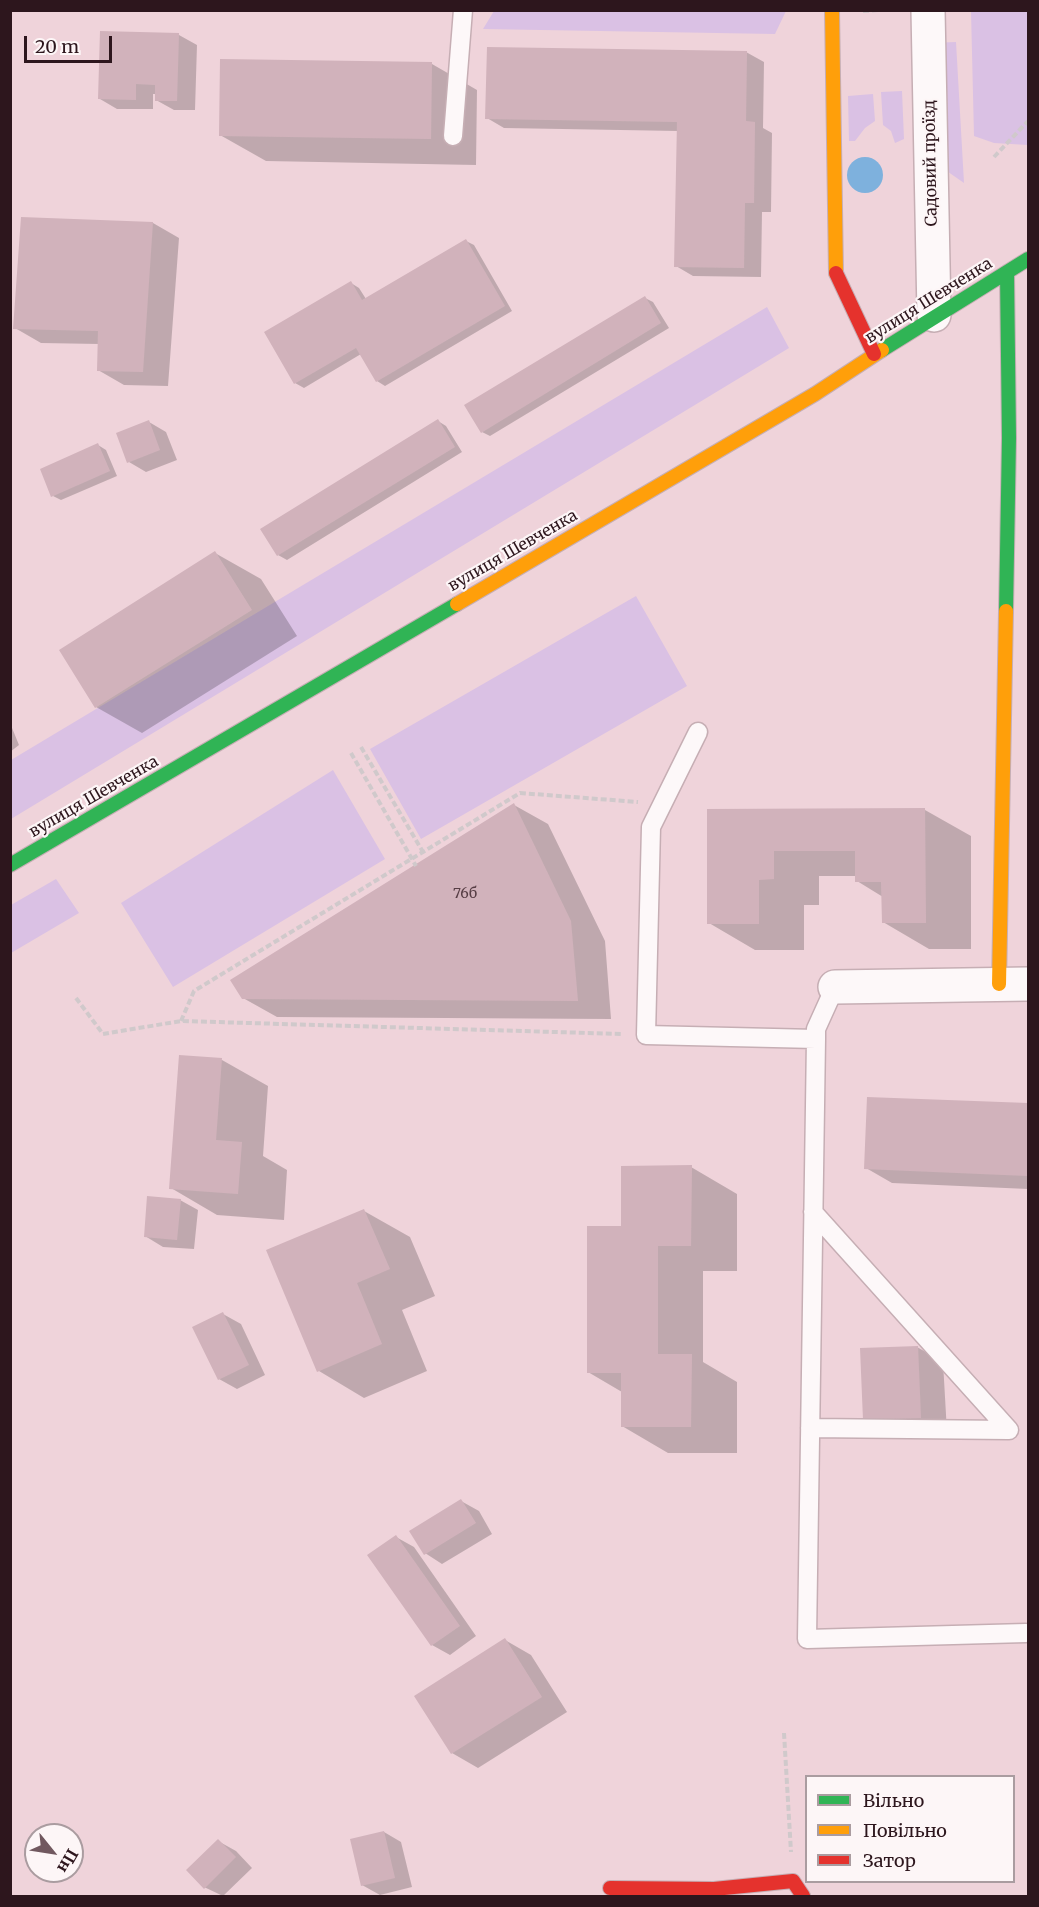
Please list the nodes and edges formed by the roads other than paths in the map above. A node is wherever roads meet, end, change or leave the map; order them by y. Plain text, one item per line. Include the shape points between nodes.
1 (463, 10) edge
2 (832, 10) edge
3 (928, 10) edge
4 (453, 136) dead end
5 (1029, 259) edge
6 (1007, 272) junction
7 (934, 315) junction
8 (874, 354) junction
9 (698, 732) dead end
10 (10, 865) edge
11 (1014, 984) edge
12 (835, 987) joint
13 (816, 1040) junction
14 (813, 1212) junction
15 (810, 1428) junction
16 (1026, 1633) dead end
17 (610, 1888) dead end
18 (803, 1896) edge

1 - 4 lane
2 - 8 street via 835,272
3 - 7 street, Садовий проїзд
5 - 6 street, вулиця Шевченка
6 - 7 street, вулиця Шевченка
6 - 11 street
7 - 8 street, вулиця Шевченка
8 - 10 street, вулиця Шевченка via 815,394
9 - 13 lane via 651,827 646,1035
11 - 12 street
12 - 13 lane via 816,1029
13 - 14 lane
14 - 15 lane
14 - 15 lane via 1009,1430
15 - 16 lane via 807,1639
17 - 18 street via 714,1889 793,1881

